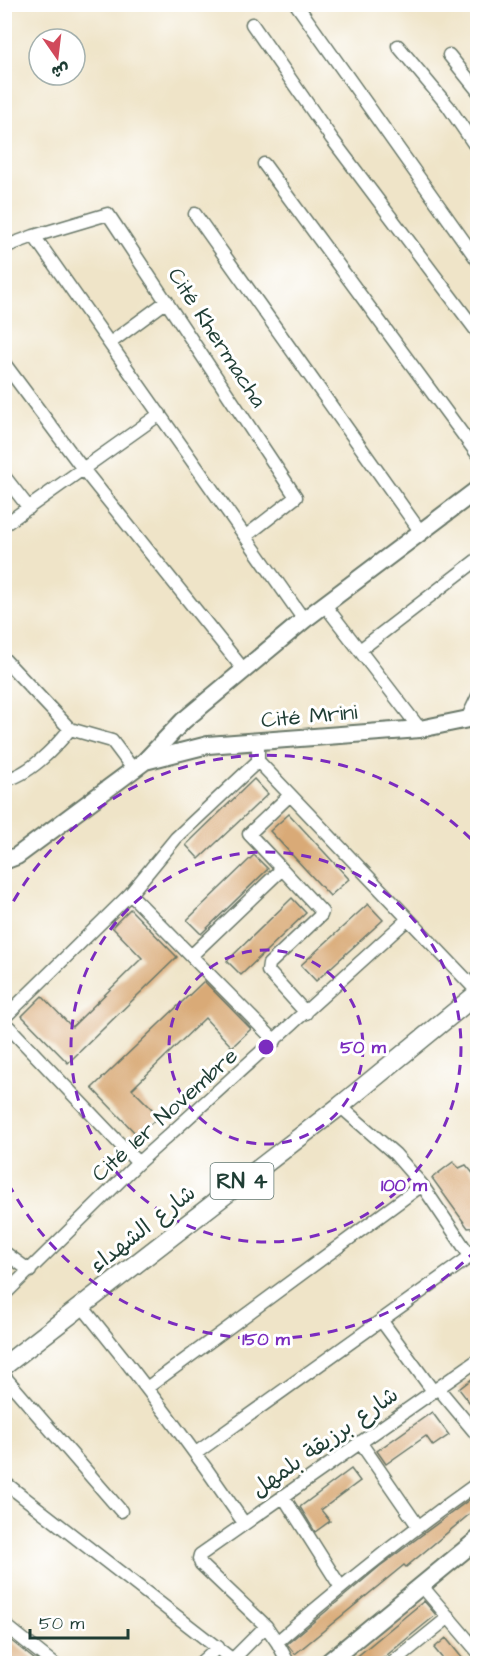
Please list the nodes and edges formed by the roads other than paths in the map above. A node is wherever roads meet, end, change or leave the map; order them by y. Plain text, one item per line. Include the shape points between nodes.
1 (296, 4) edge
2 (252, 24) dead end
3 (398, 46) dead end
4 (448, 55) dead end
5 (477, 91) edge
6 (477, 141) edge
7 (264, 164) dead end
8 (195, 214) dead end
9 (34, 236) junction
10 (4, 247) edge
11 (477, 261) edge
12 (167, 301) junction
13 (477, 333) edge
14 (110, 343) junction
15 (4, 363) edge
16 (160, 414) junction
17 (477, 455) edge
18 (83, 468) junction
19 (4, 476) edge
20 (477, 489) edge
21 (29, 508) junction
22 (4, 525) edge
23 (420, 531) junction
24 (246, 536) junction
25 (477, 559) edge
26 (324, 604) junction
27 (304, 620) junction
28 (360, 650) junction
29 (4, 659) edge
30 (243, 669) junction
31 (477, 696) edge
32 (472, 718) edge
33 (70, 729) junction
34 (420, 729) junction
35 (258, 742) junction
36 (258, 761) junction
37 (139, 765) junction
38 (4, 780) edge
39 (290, 795) junction
40 (4, 861) edge
41 (282, 869) junction
42 (130, 894) junction
43 (408, 920) junction
44 (192, 955) junction
45 (477, 993) edge
46 (306, 1013) junction
47 (4, 1020) edge
48 (275, 1041) junction
49 (340, 1106) junction
50 (138, 1163) junction
51 (422, 1185) junction
52 (475, 1251) edge
53 (4, 1252) edge
54 (30, 1270) junction
55 (4, 1295) edge
56 (81, 1305) junction
57 (381, 1320) junction
58 (477, 1360) edge
59 (4, 1366) edge
60 (4, 1377) edge
61 (148, 1388) junction
62 (435, 1390) junction
63 (477, 1436) edge
64 (360, 1442) junction
65 (196, 1453) junction
66 (4, 1482) edge
67 (477, 1483) edge
68 (283, 1496) junction
69 (121, 1511) dead end
70 (244, 1523) junction
71 (418, 1526) junction
72 (477, 1539) edge
73 (421, 1585) junction
74 (340, 1586) junction
75 (450, 1617) junction
76 (4, 1624) edge
77 (266, 1626) junction
78 (277, 1642) junction
79 (218, 1647) junction
80 (477, 1652) edge
81 (235, 1662) edge
82 (54, 1664) edge
83 (199, 1664) edge
84 (289, 1664) edge
85 (326, 1664) edge
86 (391, 1664) edge

1 - 11 street
2 - 13 street via 332,139
3 - 6 street via 474,144
4 - 5 street
7 - 17 street
8 - 23 street
9 - 10 street, Cité Khermacha
9 - 12 street, Cité Khermacha via 108,214
9 - 14 street
12 - 14 street
12 - 24 street, Cité Khermacha via 296,497
14 - 16 street
15 - 18 street
16 - 18 street
16 - 24 street
18 - 21 street
18 - 30 street
19 - 21 street
20 - 23 street
21 - 22 street
23 - 26 street
24 - 27 street
25 - 28 street
26 - 27 street
26 - 28 street
27 - 30 street
28 - 34 street
29 - 33 street
30 - 37 street
31 - 32 street
32 - 34 street, Cité Mrini
33 - 37 street via 112,741
33 - 38 street via 56,747 16,778
34 - 35 street, Cité Mrini
35 - 36 street
35 - 37 street, Cité Mrini via 208,745
36 - 39 street
36 - 42 street via 176,838
37 - 40 street via 17,856
39 - 41 street via 249,834
39 - 43 street
41 - 44 street
41 - 46 street via 322,912 267,968
42 - 44 street
42 - 47 street
43 - 45 street
43 - 46 street, Cité 1er Novembre
44 - 48 street
45 - 49 main road, شارع الشهداء / RN 4
46 - 48 street, Cité 1er Novembre
47 - 50 street
48 - 50 street, Cité 1er Novembre
49 - 51 street via 395,1154
49 - 56 main road, شارع الشهداء / RN 4
50 - 54 street, Cité 1er Novembre
51 - 52 street
51 - 61 street
52 - 57 street
53 - 54 street
54 - 55 street, Cité 1er Novembre
56 - 59 main road, شارع الشهداء / RN 4
56 - 61 street
57 - 62 street
57 - 65 street
58 - 62 street, شارع برزيقة بلمهل
60 - 69 street
61 - 65 street
62 - 63 street
62 - 64 street, شارع برزيقة بلمهل
64 - 68 street, شارع برزيقة بلمهل
64 - 71 street
65 - 70 street
66 - 79 street
67 - 71 street
68 - 70 street, شارع برزيقة بلمهل
68 - 74 street
70 - 77 street, شارع برزيقة بلمهل via 199,1559
71 - 74 street
72 - 73 street
73 - 75 street
73 - 85 street
74 - 78 street
75 - 80 street
75 - 86 street
76 - 82 street
77 - 78 street
77 - 81 street
78 - 84 street
79 - 81 street
79 - 83 street

